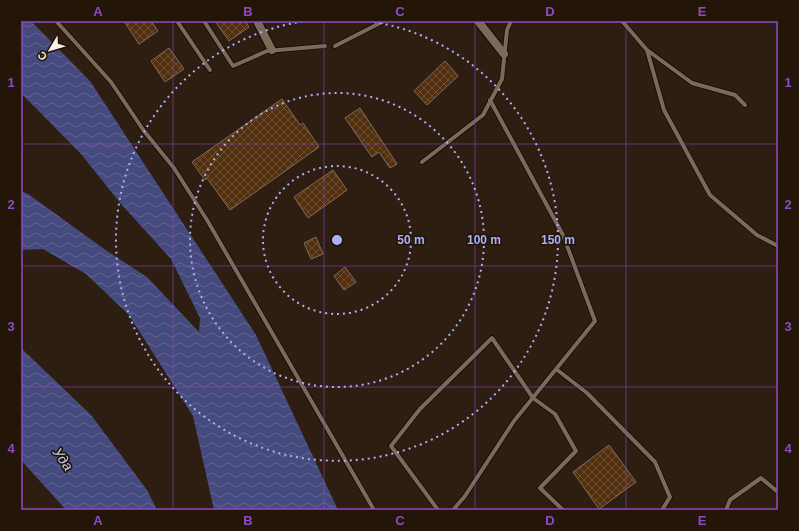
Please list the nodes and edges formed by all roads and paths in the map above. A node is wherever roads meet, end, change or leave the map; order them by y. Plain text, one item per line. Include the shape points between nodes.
1 (56, 21) edge
2 (177, 21) edge
3 (204, 21) edge
4 (257, 21) edge
5 (384, 21) edge
6 (478, 21) edge
7 (511, 21) edge
8 (622, 21) edge
9 (326, 46) dead end
10 (335, 46) dead end
11 (272, 50) junction
12 (647, 50) junction
13 (504, 54) junction
14 (210, 70) dead end
15 (490, 100) junction
16 (745, 105) dead end
17 (422, 162) dead end
18 (778, 246) edge
19 (556, 369) junction
20 (532, 398) junction
21 (778, 492) edge
22 (374, 510) edge
23 (438, 510) edge
24 (453, 510) edge
25 (563, 510) edge
26 (662, 510) edge
27 (726, 510) edge

1 - 22 lane via 111,82 144,131 174,168 207,220
2 - 14 lane
3 - 11 lane via 234,66
4 - 11 street
5 - 10 lane
6 - 13 street
7 - 13 lane via 507,30
8 - 12 lane
9 - 11 lane
12 - 16 lane via 692,83 735,96
12 - 18 lane via 664,110 710,195 756,235
13 - 15 lane via 502,79
15 - 17 lane via 483,115
15 - 19 lane via 563,235 595,321
19 - 20 lane
19 - 26 lane via 587,393 655,462 670,497
20 - 23 lane via 492,338 420,408 390,446
20 - 24 lane
20 - 25 lane via 555,414 576,451 540,488
21 - 27 lane via 760,478 730,500

